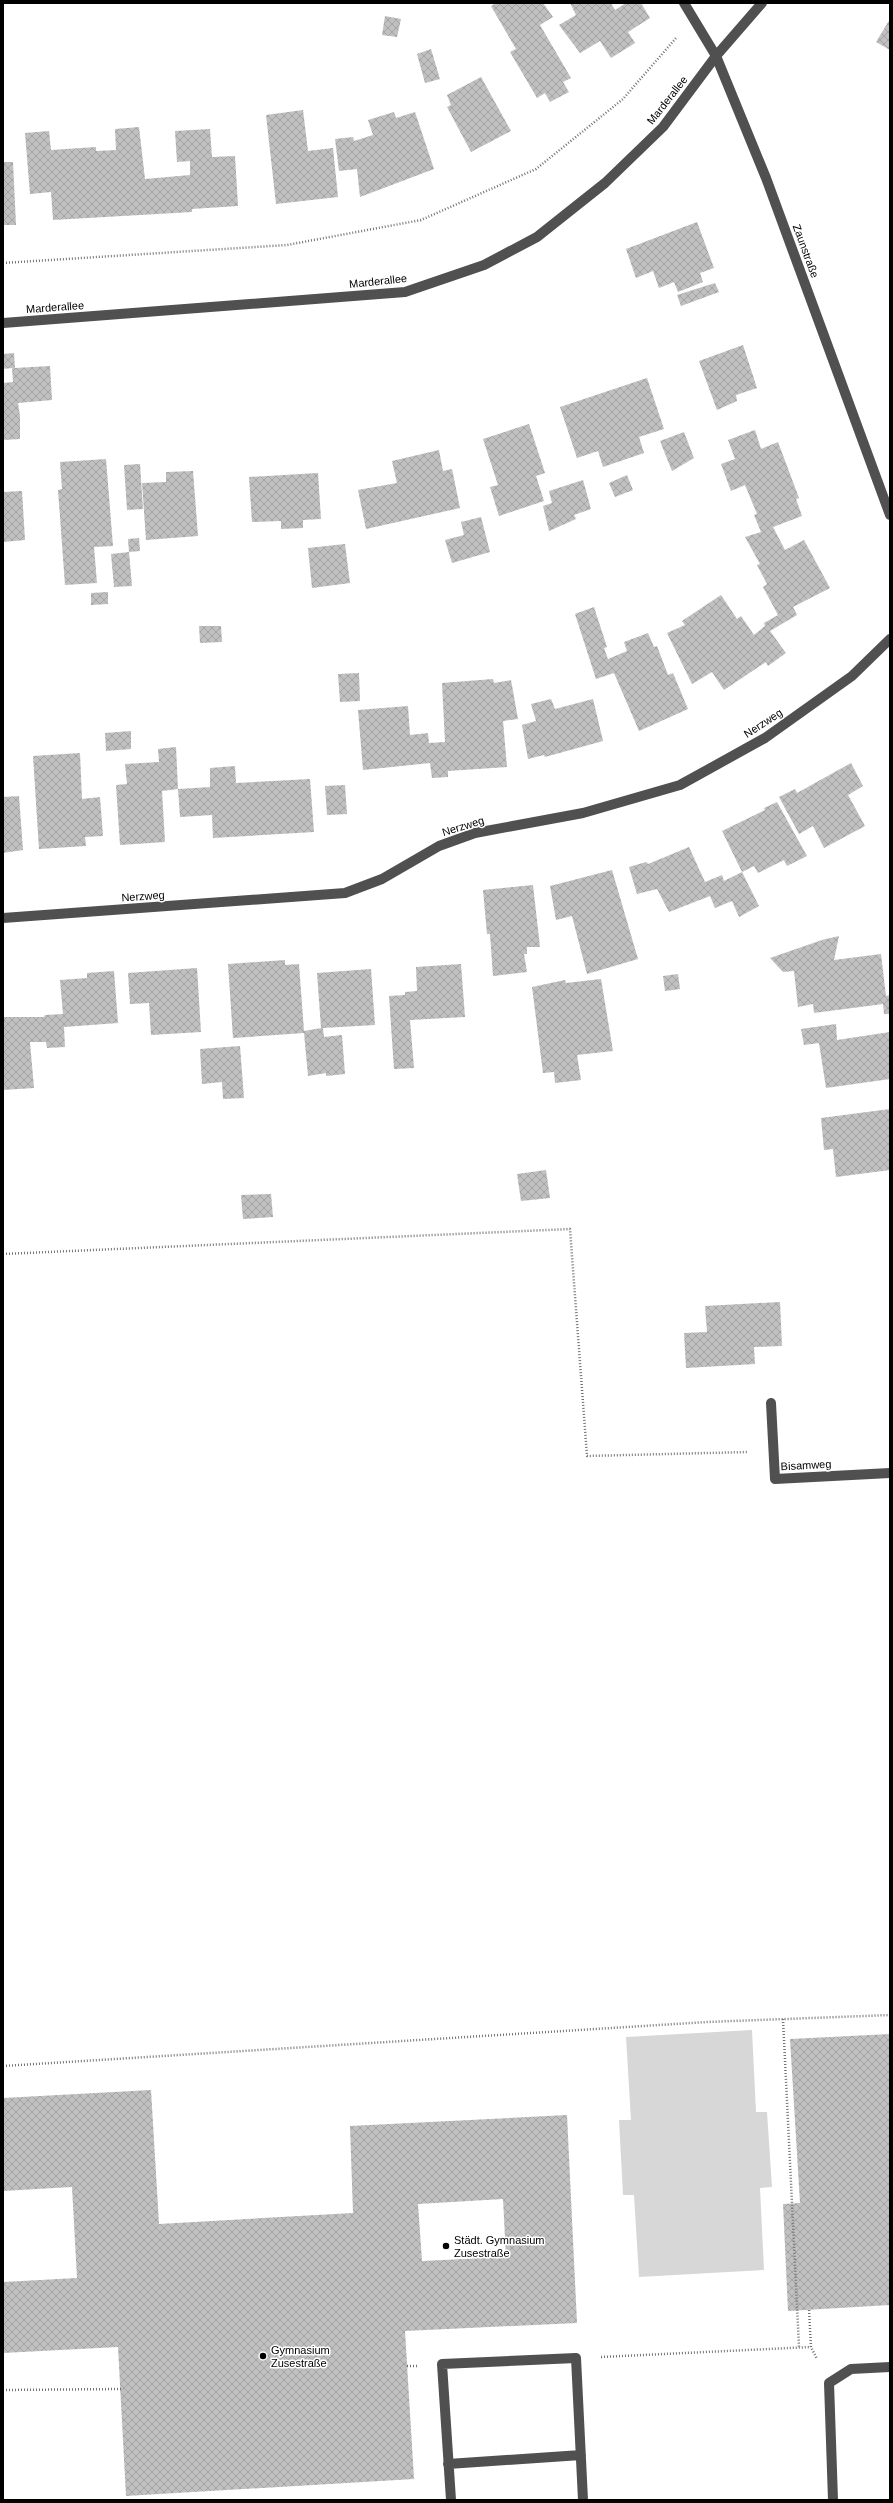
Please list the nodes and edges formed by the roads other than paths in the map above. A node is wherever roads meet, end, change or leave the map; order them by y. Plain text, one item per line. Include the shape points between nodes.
1 (684, 3) edge
2 (762, 3) edge
3 (716, 56) junction
4 (3, 324) edge
5 (890, 515) edge
6 (890, 639) edge
7 (3, 918) edge
8 (771, 1403) dead end
9 (890, 1473) edge
10 (890, 2367) edge
11 (581, 2455) junction
12 (448, 2464) junction
13 (451, 2500) edge
14 (583, 2500) edge
15 (833, 2500) edge

1 - 3 street, Zaunstraße
2 - 3 street, Marderallee
3 - 4 street, Marderallee via 663,127 606,183 537,237 484,265 405,292
3 - 5 street, Zaunstraße via 766,178
6 - 7 street, Nerzweg via 852,676 765,738 680,785 583,813 475,833 439,846 382,879 345,893
8 - 9 street, Bisamweg via 775,1479
10 - 15 street via 850,2369 829,2383
11 - 12 street
11 - 12 street via 576,2358 442,2364
11 - 14 street
12 - 13 street

